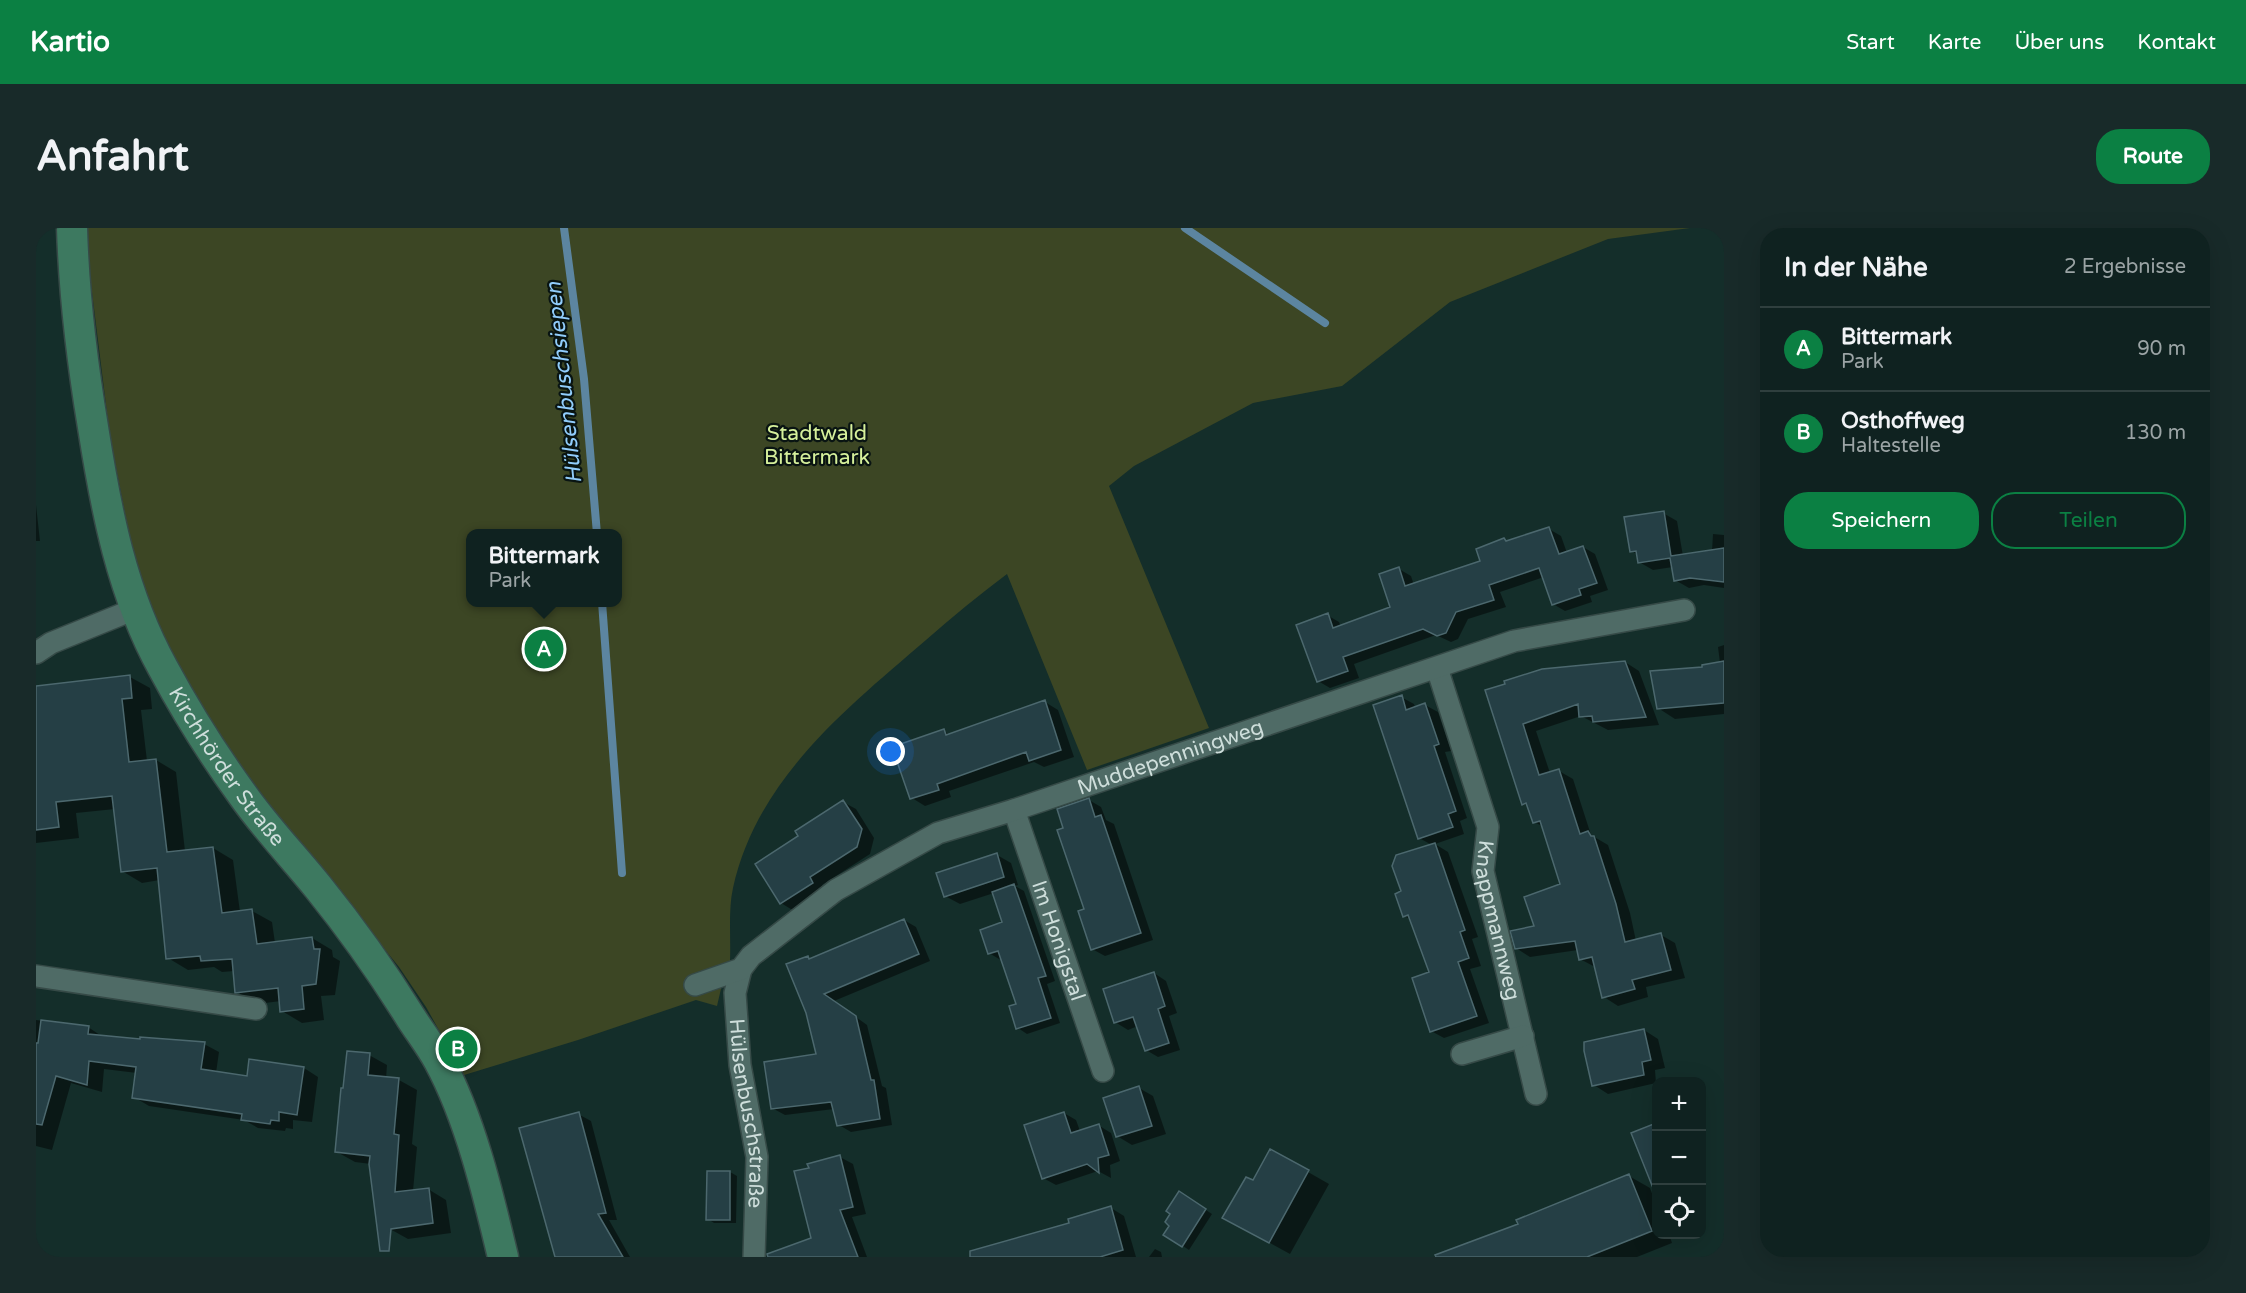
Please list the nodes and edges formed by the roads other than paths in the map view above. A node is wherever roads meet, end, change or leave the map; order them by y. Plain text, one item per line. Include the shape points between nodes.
1 (72, 228) edge
2 (135, 609) junction
3 (1684, 610) dead end
4 (36, 653) edge
5 (1437, 668) junction
6 (1014, 810) junction
7 (741, 969) junction
8 (36, 976) edge
9 (695, 985) dead end
10 (256, 1009) dead end
11 (1523, 1036) junction
12 (1462, 1054) dead end
13 (1103, 1071) dead end
14 (1536, 1094) dead end
15 (503, 1257) edge
16 (754, 1257) edge

1 - 2 main road, Kirchhörder Straße via 82,351 98,458 114,541
2 - 4 street via 51,643
2 - 15 main road, Kirchhörder Straße via 162,667 242,795 360,943 439,1061 466,1125
3 - 5 street, Muddepenningweg via 1514,641
5 - 6 street, Muddepenningweg
5 - 11 street, Knappmannweg via 1488,827 1484,871
6 - 7 street, Muddepenningweg via 938,833 836,890 751,956
6 - 13 street, Im Honigstal
7 - 9 street, Muddepenningweg
7 - 16 street, Hülsenbuschstraße via 735,993 740,1065 757,1157
8 - 10 street
11 - 12 street
11 - 14 street, Knappmannweg

